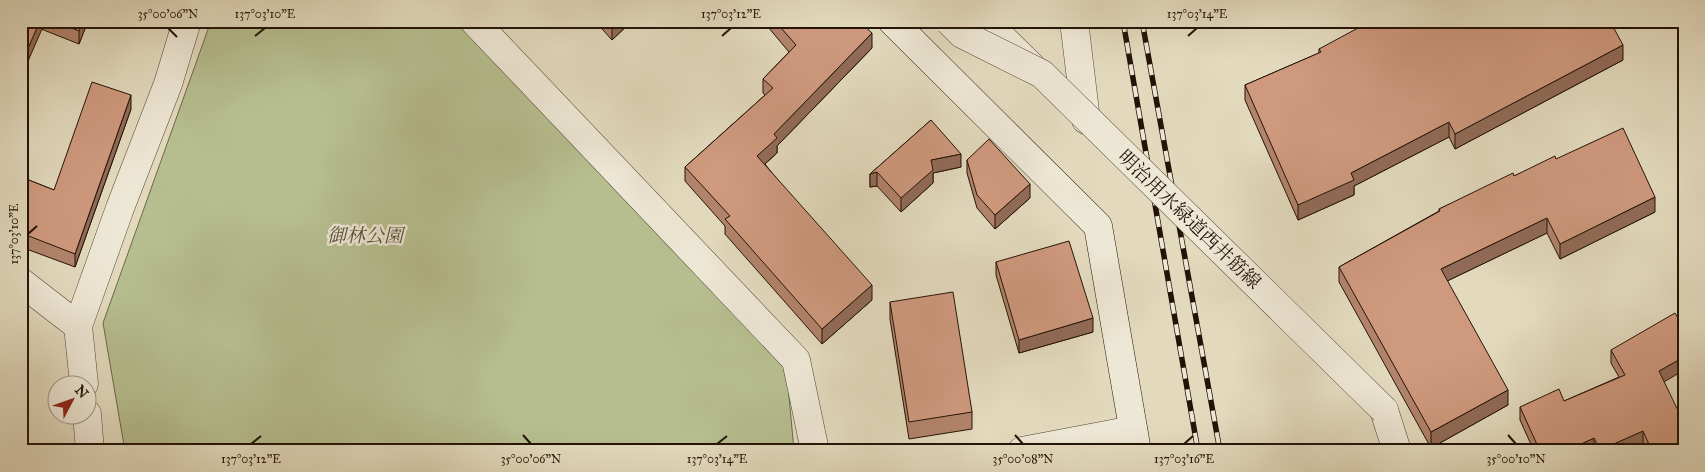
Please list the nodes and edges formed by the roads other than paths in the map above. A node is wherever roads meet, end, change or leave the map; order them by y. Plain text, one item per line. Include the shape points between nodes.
1 (187, 21) edge
2 (474, 21) edge
3 (892, 21) edge
4 (949, 21) edge
5 (985, 21) edge
6 (1074, 21) edge
7 (21, 282) edge
8 (78, 326) junction
9 (83, 374) edge
10 (88, 424) edge
11 (1135, 440) edge
12 (90, 451) edge
13 (816, 451) edge
14 (1022, 451) edge
15 (1397, 451) edge

1 - 8 street via 168,84
2 - 13 street via 796,360
3 - 11 street via 1098,226
4 - 15 street, 明治用水緑道西井筋線, bridge via 962,34 1042,74 1384,410
5 - 6 street via 1086,120
7 - 8 street
8 - 9 street
10 - 12 street
11 - 14 street

